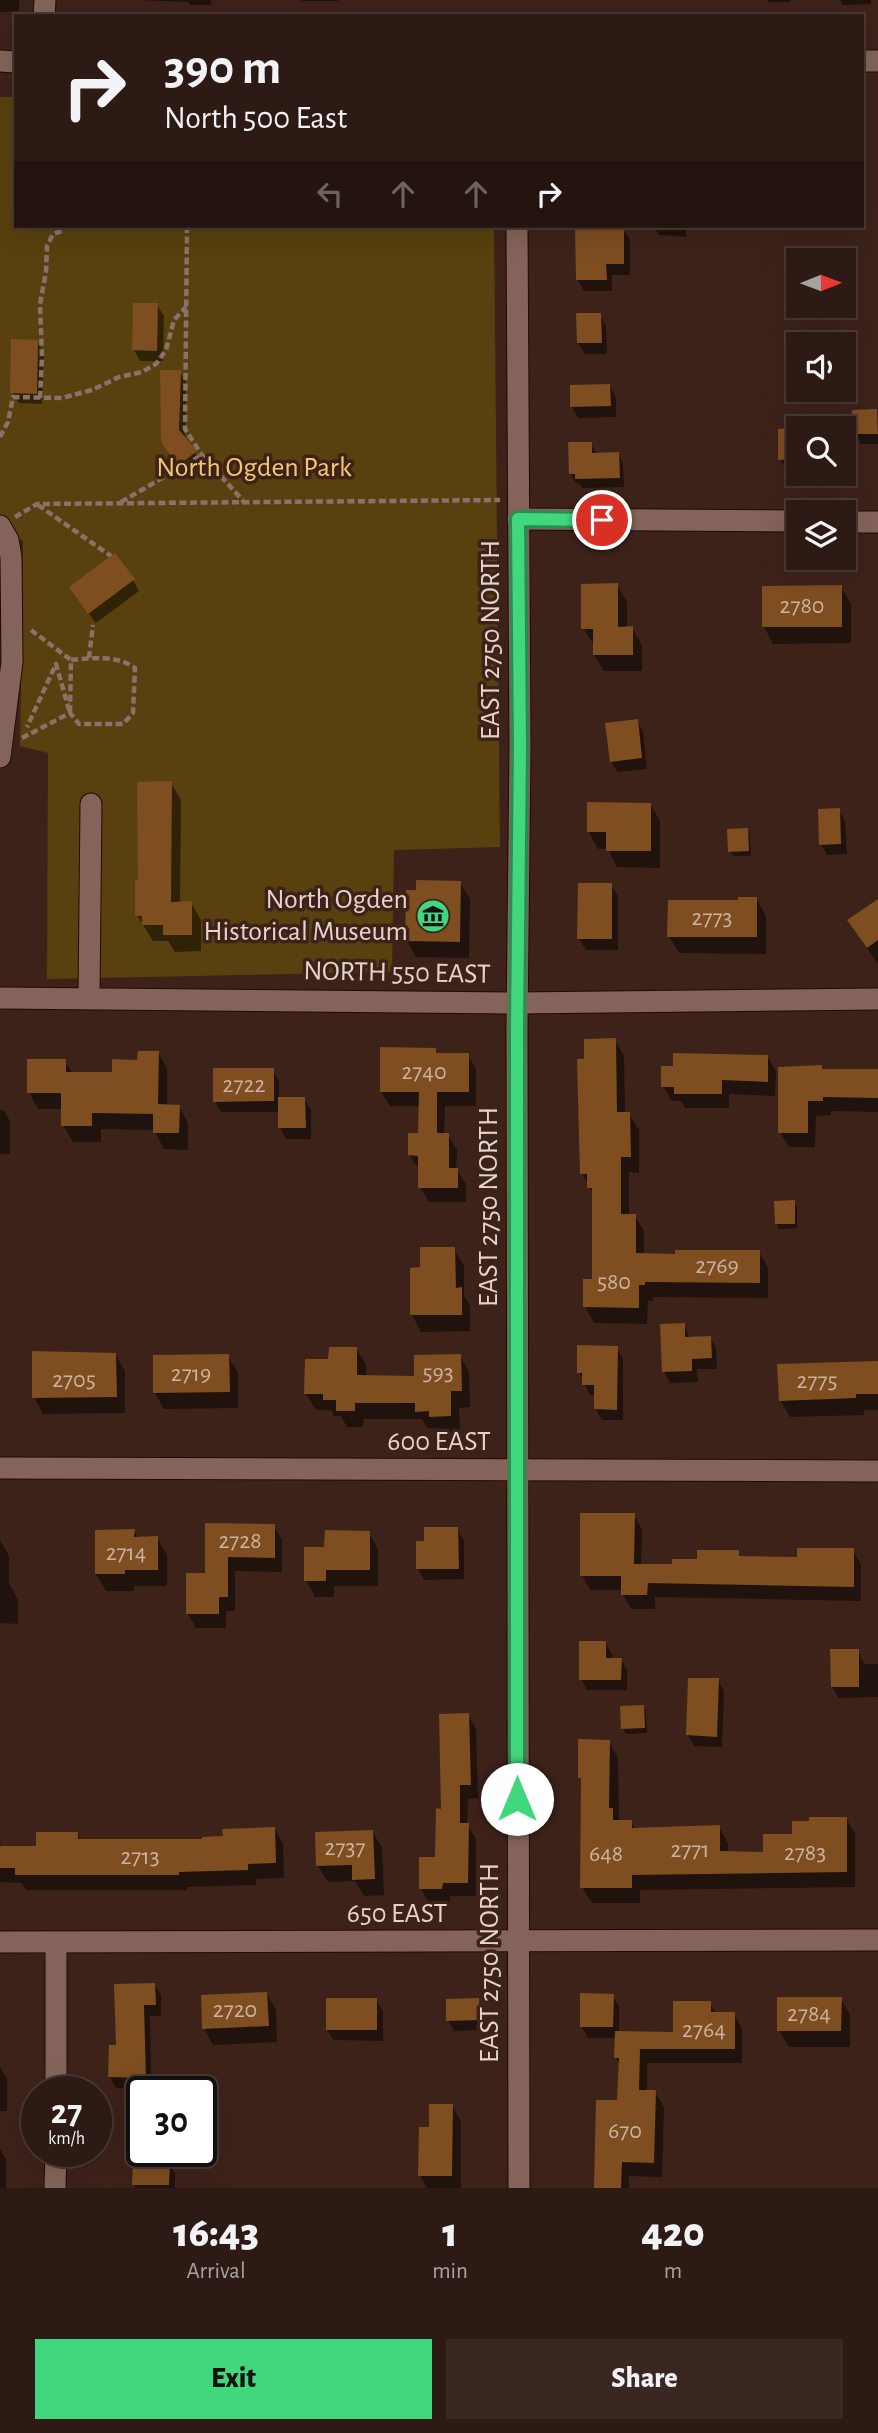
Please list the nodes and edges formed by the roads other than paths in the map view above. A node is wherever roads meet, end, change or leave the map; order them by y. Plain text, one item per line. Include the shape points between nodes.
1 (517, 228) edge
2 (518, 519) junction
3 (786, 521) edge
4 (856, 522) edge
5 (878, 522) edge
6 (6, 523) edge
7 (0, 757) edge
8 (91, 804) dead end
9 (89, 997) junction
10 (0, 998) edge
11 (878, 999) edge
12 (517, 1003) junction
13 (0, 1468) edge
14 (518, 1471) junction
15 (878, 1471) edge
16 (878, 1940) edge
17 (0, 1942) edge
18 (55, 1942) junction
19 (517, 1942) junction
20 (55, 2076) edge
21 (55, 2167) edge
22 (55, 2188) edge
23 (519, 2188) edge

1 - 2 street, EAST 2750 NORTH
2 - 3 street
2 - 12 street, EAST 2750 NORTH
4 - 5 street
6 - 7 street via 11,557 12,662
8 - 9 street
9 - 10 street, NORTH 550 EAST
9 - 12 street, NORTH 550 EAST
11 - 12 street, NORTH 550 EAST
12 - 14 street, EAST 2750 NORTH
13 - 14 street, 600 EAST
14 - 15 street, 600 EAST
14 - 19 street, EAST 2750 NORTH
16 - 19 street, 650 EAST
17 - 18 street, 650 EAST
18 - 19 street, 650 EAST
18 - 20 street
19 - 23 street, EAST 2750 NORTH
21 - 22 street

